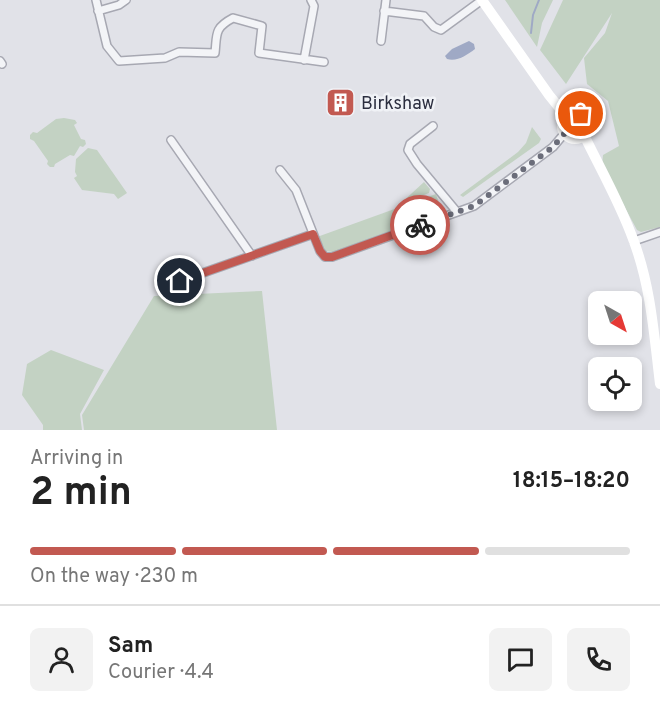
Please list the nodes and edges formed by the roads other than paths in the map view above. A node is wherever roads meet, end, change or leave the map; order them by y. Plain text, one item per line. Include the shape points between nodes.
1 (96, 0) edge
2 (126, 0) edge
3 (311, 0) edge
4 (386, 0) edge
5 (482, 0) edge
6 (98, 11) junction
7 (384, 11) junction
8 (381, 41) dead end
9 (304, 60) junction
10 (324, 62) dead end
11 (566, 116) junction
12 (433, 126) dead end
13 (574, 136) junction
14 (171, 140) dead end
15 (280, 170) dead end
16 (457, 212) junction
17 (660, 231) edge
18 (313, 234) junction
19 (634, 241) junction
20 (252, 256) junction
21 (180, 281) dead end
22 (660, 384) edge

1 - 6 street
2 - 6 street
3 - 9 street via 314,6
4 - 7 street
5 - 7 street via 441,30 424,16
5 - 11 main road
6 - 9 street via 107,45 119,61 165,58 179,52 215,53 218,29 233,18 262,26 259,53
7 - 8 street
9 - 10 street
11 - 13 main road via 562,122
11 - 13 main road via 583,116 588,126
12 - 16 street via 408,150
13 - 16 street via 553,147 474,206
13 - 19 main road via 593,153
14 - 20 street
15 - 18 street via 296,190
16 - 18 street via 332,257 325,257 320,251
17 - 19 street
18 - 20 street
19 - 22 main road via 654,324
20 - 21 street

